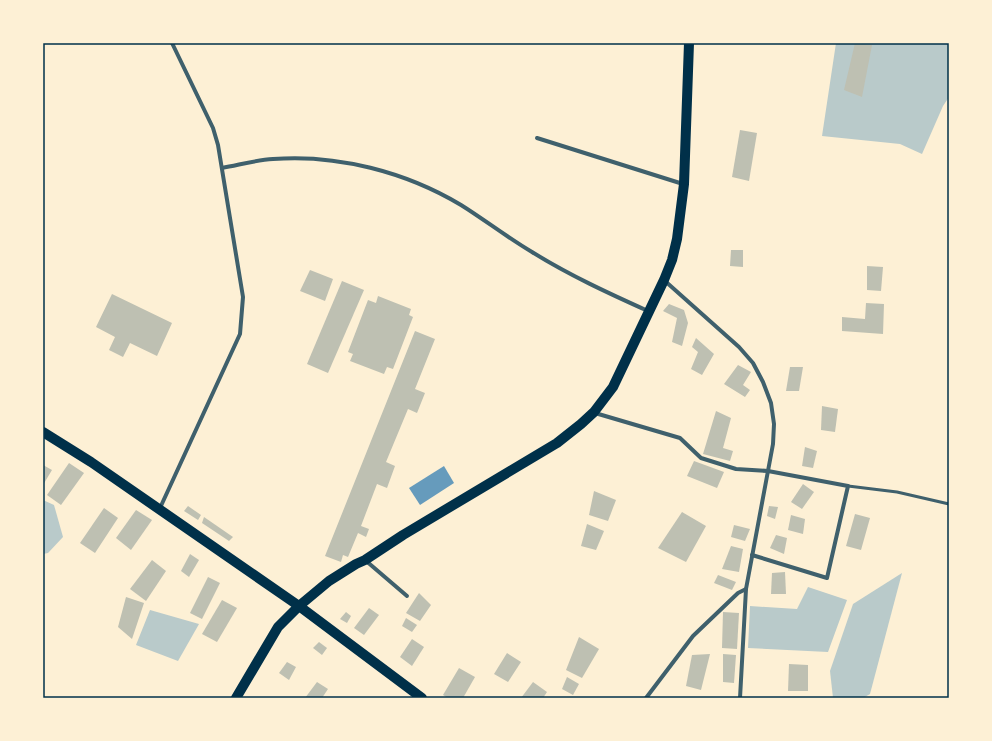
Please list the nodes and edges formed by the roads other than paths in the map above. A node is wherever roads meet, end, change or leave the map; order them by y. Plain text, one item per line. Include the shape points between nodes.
1 (172, 43) edge
2 (689, 43) edge
3 (538, 138) dead end
4 (222, 168) junction
5 (684, 184) junction
6 (664, 280) junction
7 (649, 312) junction
8 (594, 412) junction
9 (43, 432) edge
10 (768, 471) junction
11 (848, 486) junction
12 (949, 504) edge
13 (159, 510) junction
14 (752, 554) junction
15 (365, 560) junction
16 (746, 589) junction
17 (407, 596) dead end
18 (299, 606) junction
19 (236, 698) edge
20 (422, 698) edge
21 (646, 698) edge
22 (740, 698) edge

1 - 4 street via 213,128
2 - 5 main road
3 - 5 street
4 - 7 street via 272,158 348,162 381,170 428,187 461,205 531,252 599,289
4 - 13 street via 243,297 240,334
5 - 6 main road via 677,240
6 - 7 main road
6 - 10 street via 739,346 753,363 771,402 774,424
7 - 8 main road via 613,387
8 - 10 street via 680,438 701,458 736,469
8 - 15 main road via 557,443 402,535
9 - 13 main road
10 - 11 street
10 - 14 street
11 - 12 lane via 897,492
11 - 14 street via 827,578
13 - 18 main road
14 - 16 street
15 - 17 street
15 - 18 main road via 329,581
16 - 21 street via 738,593 693,636
16 - 22 street
18 - 19 main road via 278,627
18 - 20 main road

